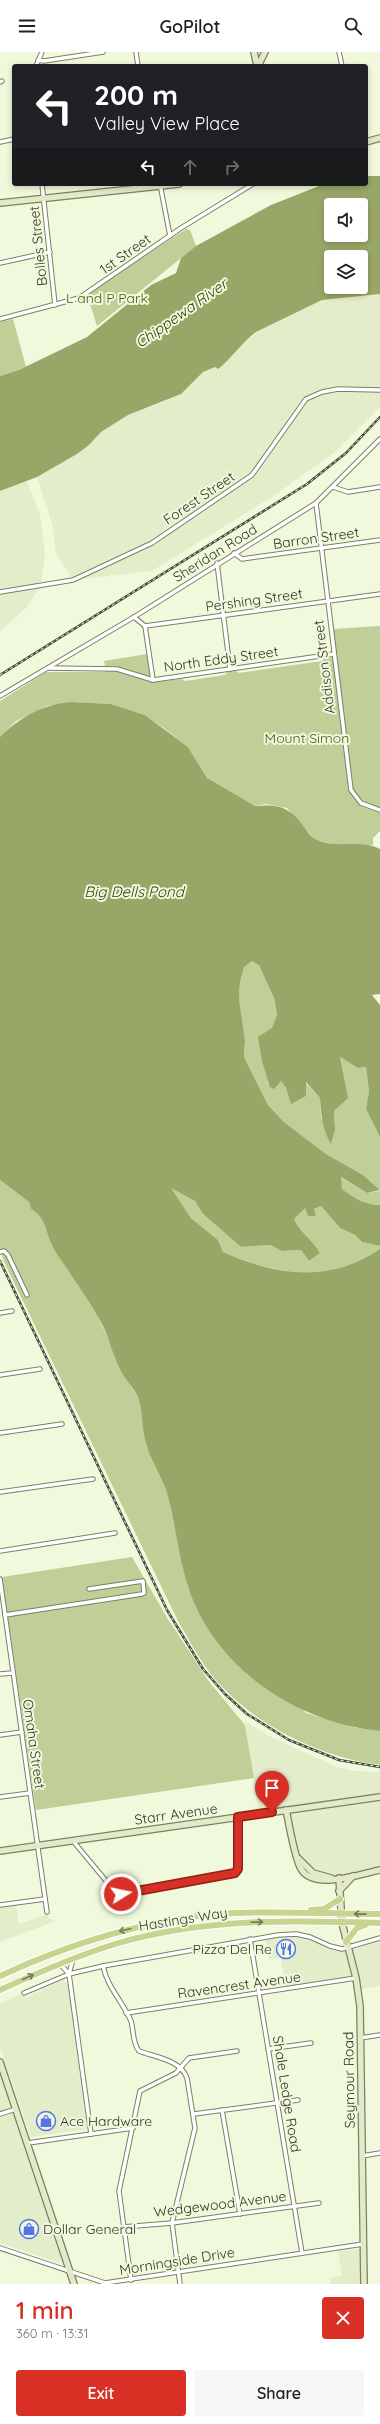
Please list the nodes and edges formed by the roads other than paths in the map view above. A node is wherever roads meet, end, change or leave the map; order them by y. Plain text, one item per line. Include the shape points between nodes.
1 (42, 52) edge
2 (104, 52) edge
3 (136, 52) edge
4 (254, 52) edge
5 (265, 52) edge
6 (339, 52) edge
7 (38, 60) junction
8 (37, 64) edge
9 (138, 64) edge
10 (257, 64) edge
11 (258, 64) edge
12 (342, 64) edge
13 (380, 138) edge
14 (12, 139) edge
15 (368, 141) edge
16 (0, 142) edge
17 (42, 186) edge
18 (144, 186) edge
19 (161, 186) edge
20 (250, 186) edge
21 (44, 198) junction
22 (0, 203) edge
23 (170, 236) junction
24 (50, 252) junction
25 (0, 263) edge
26 (55, 305) junction
27 (0, 319) edge
28 (380, 390) edge
29 (380, 438) edge
30 (334, 487) junction
31 (380, 488) edge
32 (316, 503) junction
33 (380, 540) edge
34 (321, 548) junction
35 (234, 553) junction
36 (217, 564) junction
37 (0, 592) edge
38 (380, 594) edge
39 (328, 600) junction
40 (224, 615) junction
41 (134, 617) junction
42 (145, 626) junction
43 (334, 654) junction
44 (47, 668) junction
45 (230, 669) junction
46 (153, 680) junction
47 (0, 696) edge
48 (380, 810) edge
49 (0, 1252) edge
50 (27, 1295) dead end
51 (12, 1311) dead end
52 (0, 1313) edge
53 (40, 1369) dead end
54 (0, 1374) edge
55 (62, 1424) dead end
56 (0, 1433) edge
57 (93, 1478) dead end
58 (0, 1492) edge
59 (115, 1533) dead end
60 (0, 1551) edge
61 (0, 1579) edge
62 (89, 1589) dead end
63 (0, 1612) edge
64 (5, 1613) junction
65 (13, 1672) junction
66 (0, 1674) edge
67 (22, 1732) junction
68 (0, 1735) edge
69 (30, 1793) junction
70 (0, 1797) edge
71 (380, 1797) edge
72 (286, 1810) junction
73 (238, 1817) junction
74 (73, 1841) junction
75 (37, 1846) junction
76 (0, 1851) edge
77 (380, 1870) edge
78 (355, 1875) junction
79 (339, 1878) junction
80 (339, 1891) junction
81 (45, 1899) junction
82 (340, 1899) junction
83 (0, 1905) edge
84 (47, 1912) dead end
85 (281, 1913) junction
86 (341, 1914) junction
87 (380, 1914) edge
88 (342, 1923) junction
89 (377, 1923) edge
90 (380, 1938) edge
91 (250, 1939) junction
92 (347, 1945) junction
93 (73, 1958) junction
94 (55, 1965) junction
95 (103, 1966) junction
96 (69, 1974) junction
97 (0, 1976) edge
98 (356, 1978) junction
99 (0, 1990) edge
100 (24, 1993) dead end
101 (259, 1993) junction
102 (126, 2012) junction
103 (380, 2035) edge
104 (360, 2038) junction
105 (312, 2043) dead end
106 (268, 2049) junction
107 (237, 2051) dead end
108 (0, 2062) edge
109 (181, 2067) junction
110 (298, 2100) dead end
111 (277, 2103) junction
112 (16, 2109) junction
113 (222, 2110) junction
114 (0, 2114) edge
115 (194, 2114) junction
116 (133, 2128) junction
117 (91, 2134) junction
118 (28, 2142) junction
119 (380, 2153) edge
120 (362, 2156) junction
121 (319, 2203) dead end
122 (294, 2206) junction
123 (240, 2214) junction
124 (172, 2223) junction
125 (123, 2227) junction
126 (363, 2244) junction
127 (0, 2248) edge
128 (302, 2253) junction
129 (70, 2272) junction
130 (179, 2273) junction
131 (131, 2280) junction
132 (74, 2284) edge
133 (180, 2284) edge
134 (364, 2284) edge

1 - 7 street
2 - 7 street
3 - 9 street
4 - 10 street
5 - 11 street
6 - 12 street
7 - 8 street
13 - 15 street
14 - 16 street
17 - 21 street, Bolles Street
18 - 21 street
19 - 23 street
20 - 23 street, 1st Street
21 - 22 street
21 - 24 street, Bolles Street
23 - 26 street, 1st Street via 85,295
24 - 25 street
24 - 26 street, Bolles Street
26 - 27 street, 1st Street
28 - 37 street, Forest Street via 338,389 306,399 252,475 152,543 73,580
29 - 30 street, Sheridan Road
30 - 31 street via 348,492
30 - 32 street, Sheridan Road
32 - 34 street, Addison Street
32 - 35 street, Sheridan Road
33 - 34 street, Barron Street
34 - 35 street, Barron Street via 242,559
34 - 39 street, Addison Street
35 - 36 street, Sheridan Road
36 - 40 street
36 - 41 street, Sheridan Road
38 - 39 street, Pershing Street
39 - 40 street, Pershing Street
39 - 43 street, Addison Street
40 - 42 street, Pershing Street
40 - 45 street
41 - 42 street
41 - 44 street, Sheridan Road
42 - 46 street
43 - 45 street, North Eddy Street
43 - 48 street, Addison Street via 351,790 360,803
44 - 46 street, North Eddy Street via 117,669
44 - 47 street
45 - 46 street, North Eddy Street
49 - 50 street via 4,1251 8,1255
51 - 52 street
53 - 54 street
55 - 56 street
57 - 58 street
59 - 60 street
61 - 64 street, Omaha Street
62 - 64 street via 143,1581 144,1583 142,1594
63 - 64 street
64 - 65 street, Omaha Street
65 - 66 street
65 - 67 street, Omaha Street
67 - 68 street
67 - 69 street, Omaha Street
69 - 70 street
69 - 75 street, Omaha Street
71 - 72 street, Starr Avenue
72 - 73 street, Starr Avenue
72 - 79 street via 298,1858 316,1874
73 - 74 street, Starr Avenue
73 - 74 street via 237,1872 117,1894
74 - 75 street, Starr Avenue
75 - 76 street, Starr Avenue
75 - 81 street, Omaha Street
77 - 78 street
78 - 79 street
78 - 80 street
79 - 80 street, Seymour Road
80 - 82 street, Seymour Road
81 - 83 street
81 - 84 street, Omaha Street
82 - 85 main road via 324,1909
82 - 86 street, Seymour Road
85 - 86 main road, Hastings Way
85 -> 97 main road, Hastings Way via 216,1915 146,1925 61,1950
87 -> 86 main road, Hastings Way
86 - 88 street, Seymour Road
88 - 89 main road, Hastings Way
88 - 92 street, Seymour Road
93 -> 88 main road, Hastings Way via 130,1940 200,1927 256,1922
89 - 92 main road via 357,1928
90 - 92 street
91 - 92 street via 296,1934 310,1936 334,1947
91 - 95 street
91 - 101 street, Shale Ledge Road
92 - 98 street, Seymour Road
93 - 94 main road, Hastings Way
93 - 96 street
94 - 96 street via 62,1966
99 -> 94 main road, Hastings Way
95 - 96 street
95 - 102 street via 106,1979
96 - 100 street
96 - 117 street
98 - 101 street, Ravencrest Avenue
98 - 104 street, Seymour Road
101 - 102 street, Ravencrest Avenue
101 - 106 street, Shale Ledge Road
102 - 109 street via 131,2022 135,2046 139,2051
103 - 104 street
104 - 120 street, Seymour Road
105 - 106 street
106 - 111 street, Shale Ledge Road
107 - 109 street via 189,2058
108 - 112 street
109 - 115 street
109 - 116 street via 172,2076 140,2091
110 - 111 street
111 - 113 street
111 - 122 street, Shale Ledge Road
112 - 114 street
112 - 118 street
113 - 115 street
113 - 123 street
115 - 124 street via 195,2132
116 - 117 street
116 - 125 street via 119,2191
117 - 118 street
118 - 129 street
119 - 120 street
120 - 126 street, Seymour Road
121 - 122 street, Wedgewood Avenue
122 - 123 street, Wedgewood Avenue
122 - 128 street, Shale Ledge Road
123 - 124 street, Wedgewood Avenue
124 - 125 street, Wedgewood Avenue
124 - 130 street
125 - 131 street
126 - 128 street, Morningside Drive
126 - 134 street, Seymour Road
127 - 129 street, Morningside Drive
128 - 130 street, Morningside Drive
129 - 131 street, Morningside Drive via 98,2283
129 - 132 street
130 - 131 street, Morningside Drive
130 - 133 street

